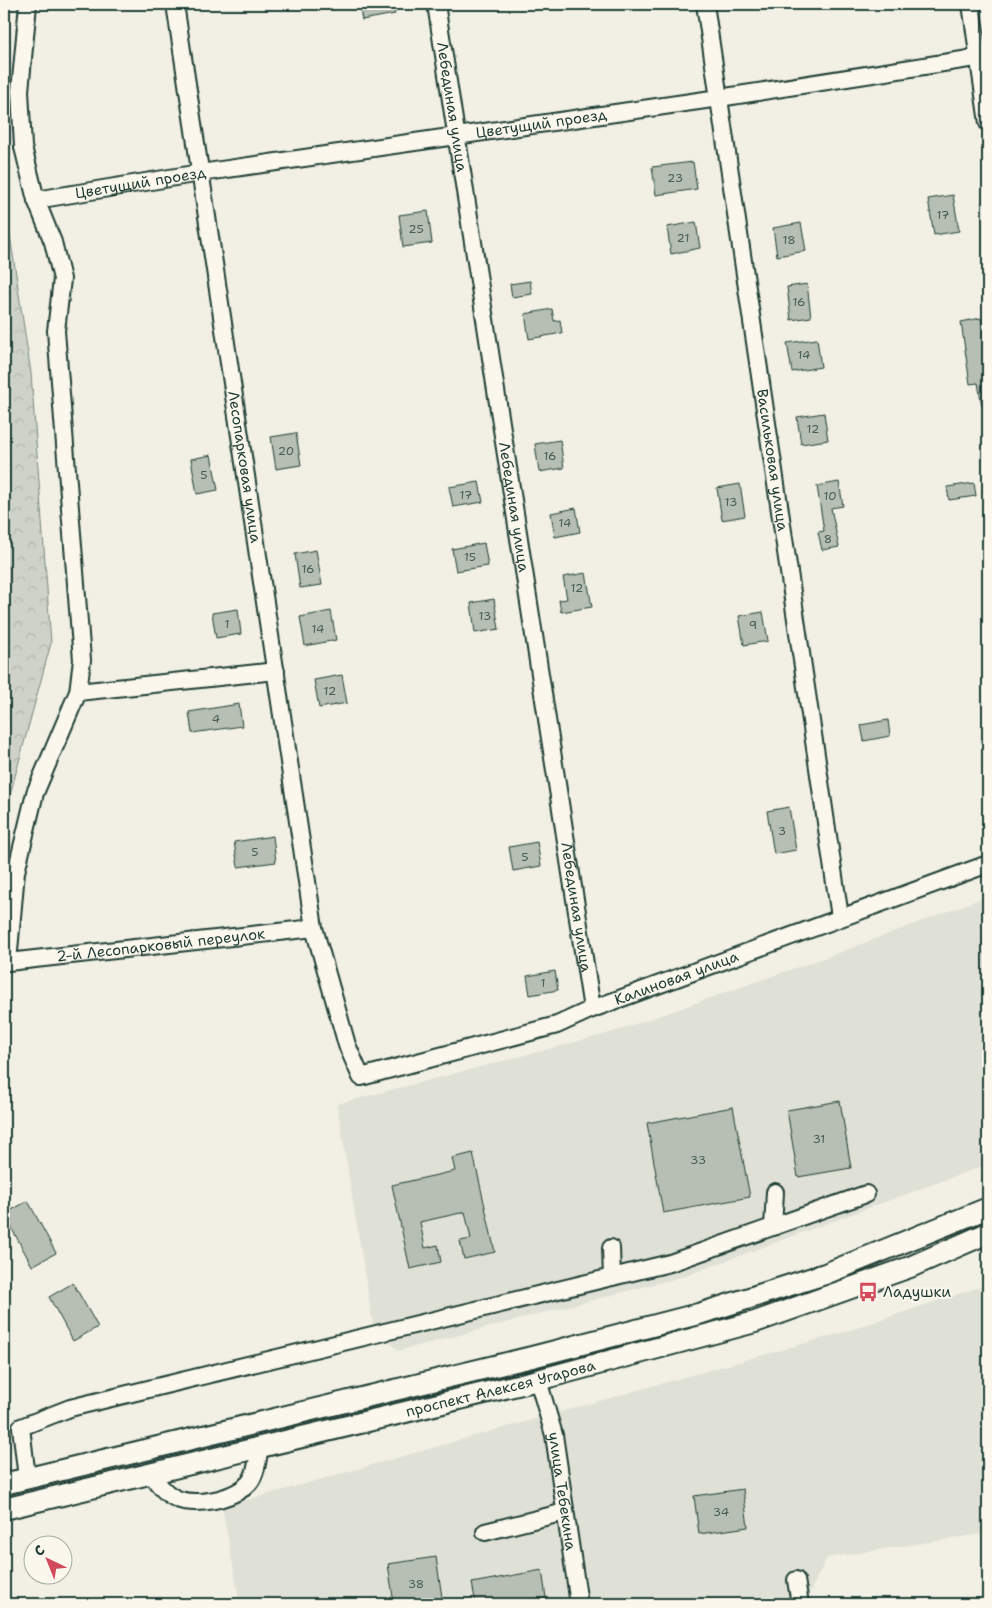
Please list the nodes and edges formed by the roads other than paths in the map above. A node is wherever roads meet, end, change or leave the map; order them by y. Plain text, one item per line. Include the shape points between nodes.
1 (28, 4) edge
2 (175, 4) edge
3 (436, 4) edge
4 (705, 4) edge
5 (971, 4) edge
6 (983, 57) edge
7 (719, 98) junction
8 (988, 123) edge
9 (457, 135) junction
10 (200, 173) junction
11 (36, 200) junction
12 (276, 671) junction
13 (78, 692) junction
14 (988, 864) edge
15 (840, 917) junction
16 (314, 928) junction
17 (592, 1009) junction
18 (361, 1077) joint
19 (775, 1192) dead end
20 (866, 1194) dead end
21 (988, 1208) edge
22 (773, 1227) junction
23 (988, 1233) edge
24 (611, 1248) dead end
25 (612, 1277) junction
26 (532, 1357) junction
27 (538, 1380) junction
28 (260, 1446) junction
29 (151, 1472) junction
30 (27, 1478) junction
31 (4, 1484) edge
32 (4, 1509) edge
33 (565, 1512) junction
34 (484, 1532) dead end
35 (796, 1580) dead end
36 (579, 1604) edge
37 (800, 1604) edge

1 - 11 street via 20,90 23,147
2 - 10 street, Лесопарковая улица
3 - 9 street, Лебединая улица
4 - 7 street, Васильковая улица
5 - 6 street
6 - 7 street, Цветущий проезд
6 - 8 street
7 - 9 street, Цветущий проезд
7 - 15 street, Васильковая улица
9 - 10 street, Цветущий проезд
9 - 17 street, Лебединая улица
10 - 11 street, Цветущий проезд
10 - 12 street, Лесопарковая улица
11 - 13 street via 53,242 62,279 56,331 82,660
12 - 13 street
12 - 16 street, Лесопарковая улица
13 - 16 street, 2-й Лесопарковый переулок via 35,793 16,872 8,962
14 - 15 street, Калиновая улица
15 - 17 street, Калиновая улица
16 - 18 street, Лесопарковая улица via 347,1045
17 - 18 street, Калиновая улица via 557,1025
19 - 22 street
20 - 22 street
21 - 26 main road, проспект Алексея Угарова via 825,1274 702,1313
22 - 25 street via 670,1263
23 - 27 main road, проспект Алексея Угарова via 910,1267 755,1322
24 - 25 street
25 - 30 street via 70,1408 21,1427
26 - 27 main road
26 - 30 main road, проспект Алексея Угарова
27 - 28 main road, проспект Алексея Угарова
27 - 33 street, улица Тебекина via 554,1435
28 - 29 main road, проспект Алексея Угарова
28 - 29 street via 250,1482 233,1495 198,1504 176,1500
29 - 32 main road, проспект Алексея Угарова
30 - 31 main road, проспект Алексея Угарова
33 - 34 street
33 - 36 street, улица Тебекина
35 - 37 street

